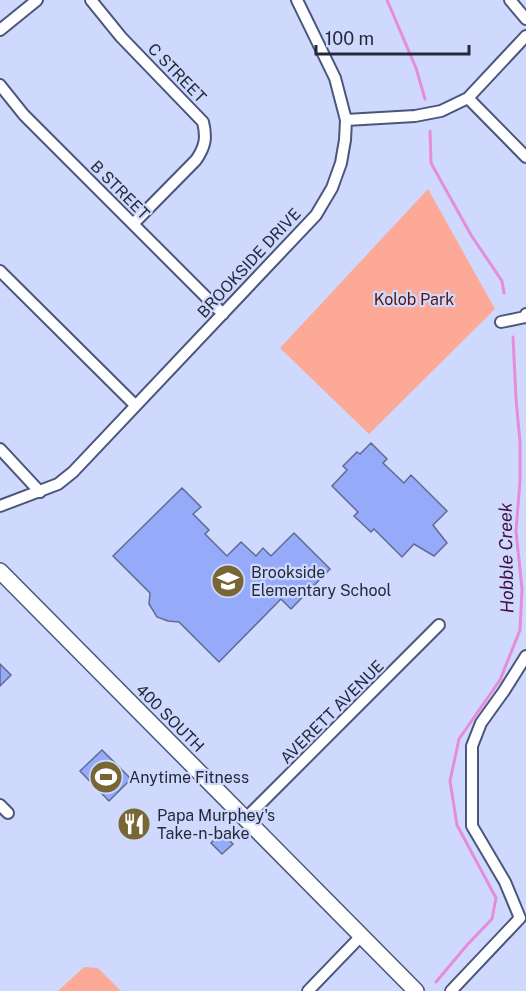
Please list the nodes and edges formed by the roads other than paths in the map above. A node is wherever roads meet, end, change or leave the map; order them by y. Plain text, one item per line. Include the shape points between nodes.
1 (37, 0) edge
2 (91, 0) edge
3 (297, 0) edge
4 (510, 0) edge
5 (526, 19) edge
6 (0, 30) edge
7 (526, 36) edge
8 (0, 85) edge
9 (468, 98) junction
10 (346, 120) junction
11 (526, 157) edge
12 (133, 224) junction
13 (0, 271) edge
14 (223, 314) junction
15 (526, 314) edge
16 (501, 322) dead end
17 (135, 405) junction
18 (0, 449) edge
19 (40, 492) junction
20 (0, 506) edge
21 (0, 571) edge
22 (440, 625) dead end
23 (526, 656) edge
24 (0, 805) edge
25 (8, 813) dead end
26 (245, 819) junction
27 (361, 936) junction
28 (308, 991) edge
29 (416, 991) edge
30 (450, 991) edge

1 - 6 street
2 - 12 street, C STREET via 203,122 207,135 196,160
3 - 10 street, BROOKSIDE DRIVE via 338,86
4 - 5 street
7 - 9 street
8 - 12 street, B STREET via 24,115
9 - 10 street via 441,111 415,116
9 - 11 street
10 - 14 street, BROOKSIDE DRIVE via 338,176 322,206
12 - 14 street, B STREET
13 - 17 street
14 - 17 street, BROOKSIDE DRIVE
15 - 16 street
17 - 19 street, BROOKSIDE DRIVE via 73,472
18 - 19 street
19 - 20 street, BROOKSIDE DRIVE
21 - 26 main road, 400 SOUTH
22 - 26 street, AVERETT AVENUE
23 - 30 street via 481,723 472,747 472,826 505,882 520,918
24 - 25 street
26 - 27 main road, 400 SOUTH
27 - 28 street
27 - 29 main road, 400 SOUTH

